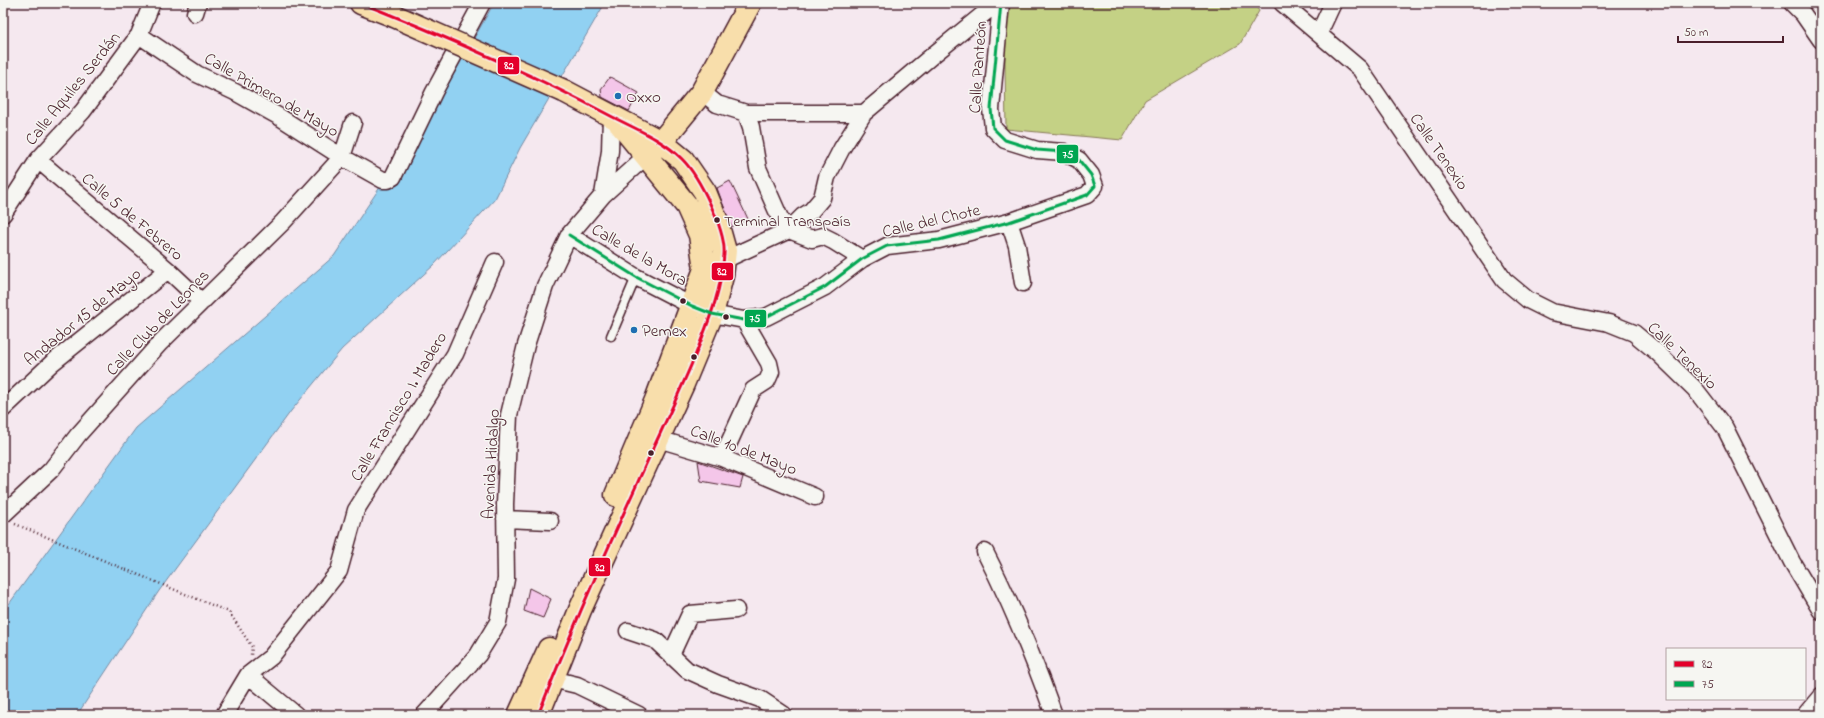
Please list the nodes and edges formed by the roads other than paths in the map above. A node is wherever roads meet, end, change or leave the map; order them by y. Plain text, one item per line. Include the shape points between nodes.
1 (152, 3) edge
2 (482, 3) edge
3 (750, 3) edge
4 (997, 3) edge
5 (1001, 3) edge
6 (1282, 3) edge
7 (1333, 3) edge
8 (1792, 3) edge
9 (376, 8) edge
10 (1319, 33) junction
11 (139, 35) junction
12 (1821, 40) edge
13 (702, 92) junction
14 (746, 113) junction
15 (864, 113) junction
16 (613, 117) junction
17 (353, 123) dead end
18 (661, 142) junction
19 (342, 157) junction
20 (645, 157) junction
21 (38, 160) junction
22 (1095, 186) joint
23 (603, 195) junction
24 (3, 214) edge
25 (1008, 222) junction
26 (789, 230) junction
27 (569, 235) junction
28 (862, 259) junction
29 (724, 260) junction
30 (495, 262) dead end
31 (168, 270) junction
32 (636, 277) junction
33 (1024, 283) dead end
34 (202, 302) junction
35 (692, 306) junction
36 (712, 314) junction
37 (744, 320) junction
38 (611, 336) dead end
39 (3, 409) edge
40 (658, 439) junction
41 (722, 458) junction
42 (815, 497) dead end
43 (3, 515) edge
44 (505, 519) junction
45 (550, 521) dead end
46 (985, 552) dead end
47 (574, 607) junction
48 (736, 610) dead end
49 (1821, 611) edge
50 (628, 631) dead end
51 (671, 655) junction
52 (248, 674) junction
53 (552, 679) junction
54 (1821, 696) edge
55 (224, 715) edge
56 (296, 715) edge
57 (424, 715) edge
58 (520, 715) edge
59 (538, 715) edge
60 (639, 715) edge
61 (784, 715) edge
62 (1054, 715) edge
63 (1805, 715) edge

1 - 11 street, Calle Aquiles Serdán
2 - 19 street, Calle Primero de Mayo via 434,92 393,177 383,180
3 - 13 main road
4 - 15 street
5 - 22 street, Calle Panteón via 991,109 993,128 1005,140 1037,150 1064,152 1079,160 1091,175
6 - 10 street, Calle Tenexio
7 - 10 street
8 - 12 street
9 - 16 main road, bridge via 564,91
10 - 49 street, Calle Tenexio via 1360,69 1504,280 1528,300 1552,312 1609,323 1634,333 1695,389 1726,428 1792,562
11 - 19 street, Calle Primero de Mayo via 197,74 278,116
11 - 21 street, Calle Aquiles Serdán via 83,111
13 - 14 street via 717,104
13 - 18 main road
14 - 15 street
14 - 26 street via 758,168 780,218
15 - 26 street via 827,177 822,198
16 - 18 main road
16 - 20 main road
16 - 23 street
17 - 19 street
18 - 20 main road
18 - 29 main road via 683,160 705,192 725,251
19 - 34 street, Calle Club de Leones via 283,222
20 - 23 street, Avenida Hidalgo
20 - 35 main road via 668,180 687,206 700,235 705,269
21 - 24 street, Calle Aquiles Serdán
21 - 31 street, Calle 5 de Febrero
22 - 25 street, Calle del Chote via 1087,195
23 - 27 street, Avenida Hidalgo
25 - 28 street, Calle del Chote via 938,240 887,246
25 - 33 street via 1017,246
26 - 28 street via 812,239 823,236
26 - 29 street
27 - 32 street, Calle de la Mora
27 - 44 street, Avenida Hidalgo via 545,286 526,345 509,415
28 - 37 street, Calle del Chote via 825,287 766,317
29 - 36 main road
30 - 52 street, Calle Francisco I. Madero via 455,354 356,510 339,571 271,657
31 - 34 street, Calle 5 de Febrero
31 - 39 street, Andador 15 de Mayo via 52,363
32 - 35 street, Calle de la Mora
32 - 38 lane
34 - 43 street, Calle Club de Leones via 154,349 78,435 51,470
35 - 36 street, Calle del Chote
35 - 47 main road
36 - 37 street, Calle del Chote
36 - 40 main road
37 - 41 street via 769,363 771,372 767,381 753,390
40 - 41 street, Calle 10 de Mayo
40 - 47 main road
41 - 42 street, Calle 10 de Mayo
44 - 45 street
44 - 57 street, Avenida Hidalgo via 506,579 498,622 478,655
46 - 62 street via 1009,598
47 - 53 main road
47 - 58 main road
48 - 51 street via 690,614
50 - 51 street via 655,640
51 - 61 street via 687,670 760,699
52 - 55 street
52 - 56 street
53 - 59 main road
53 - 60 street via 577,685
54 - 63 street

